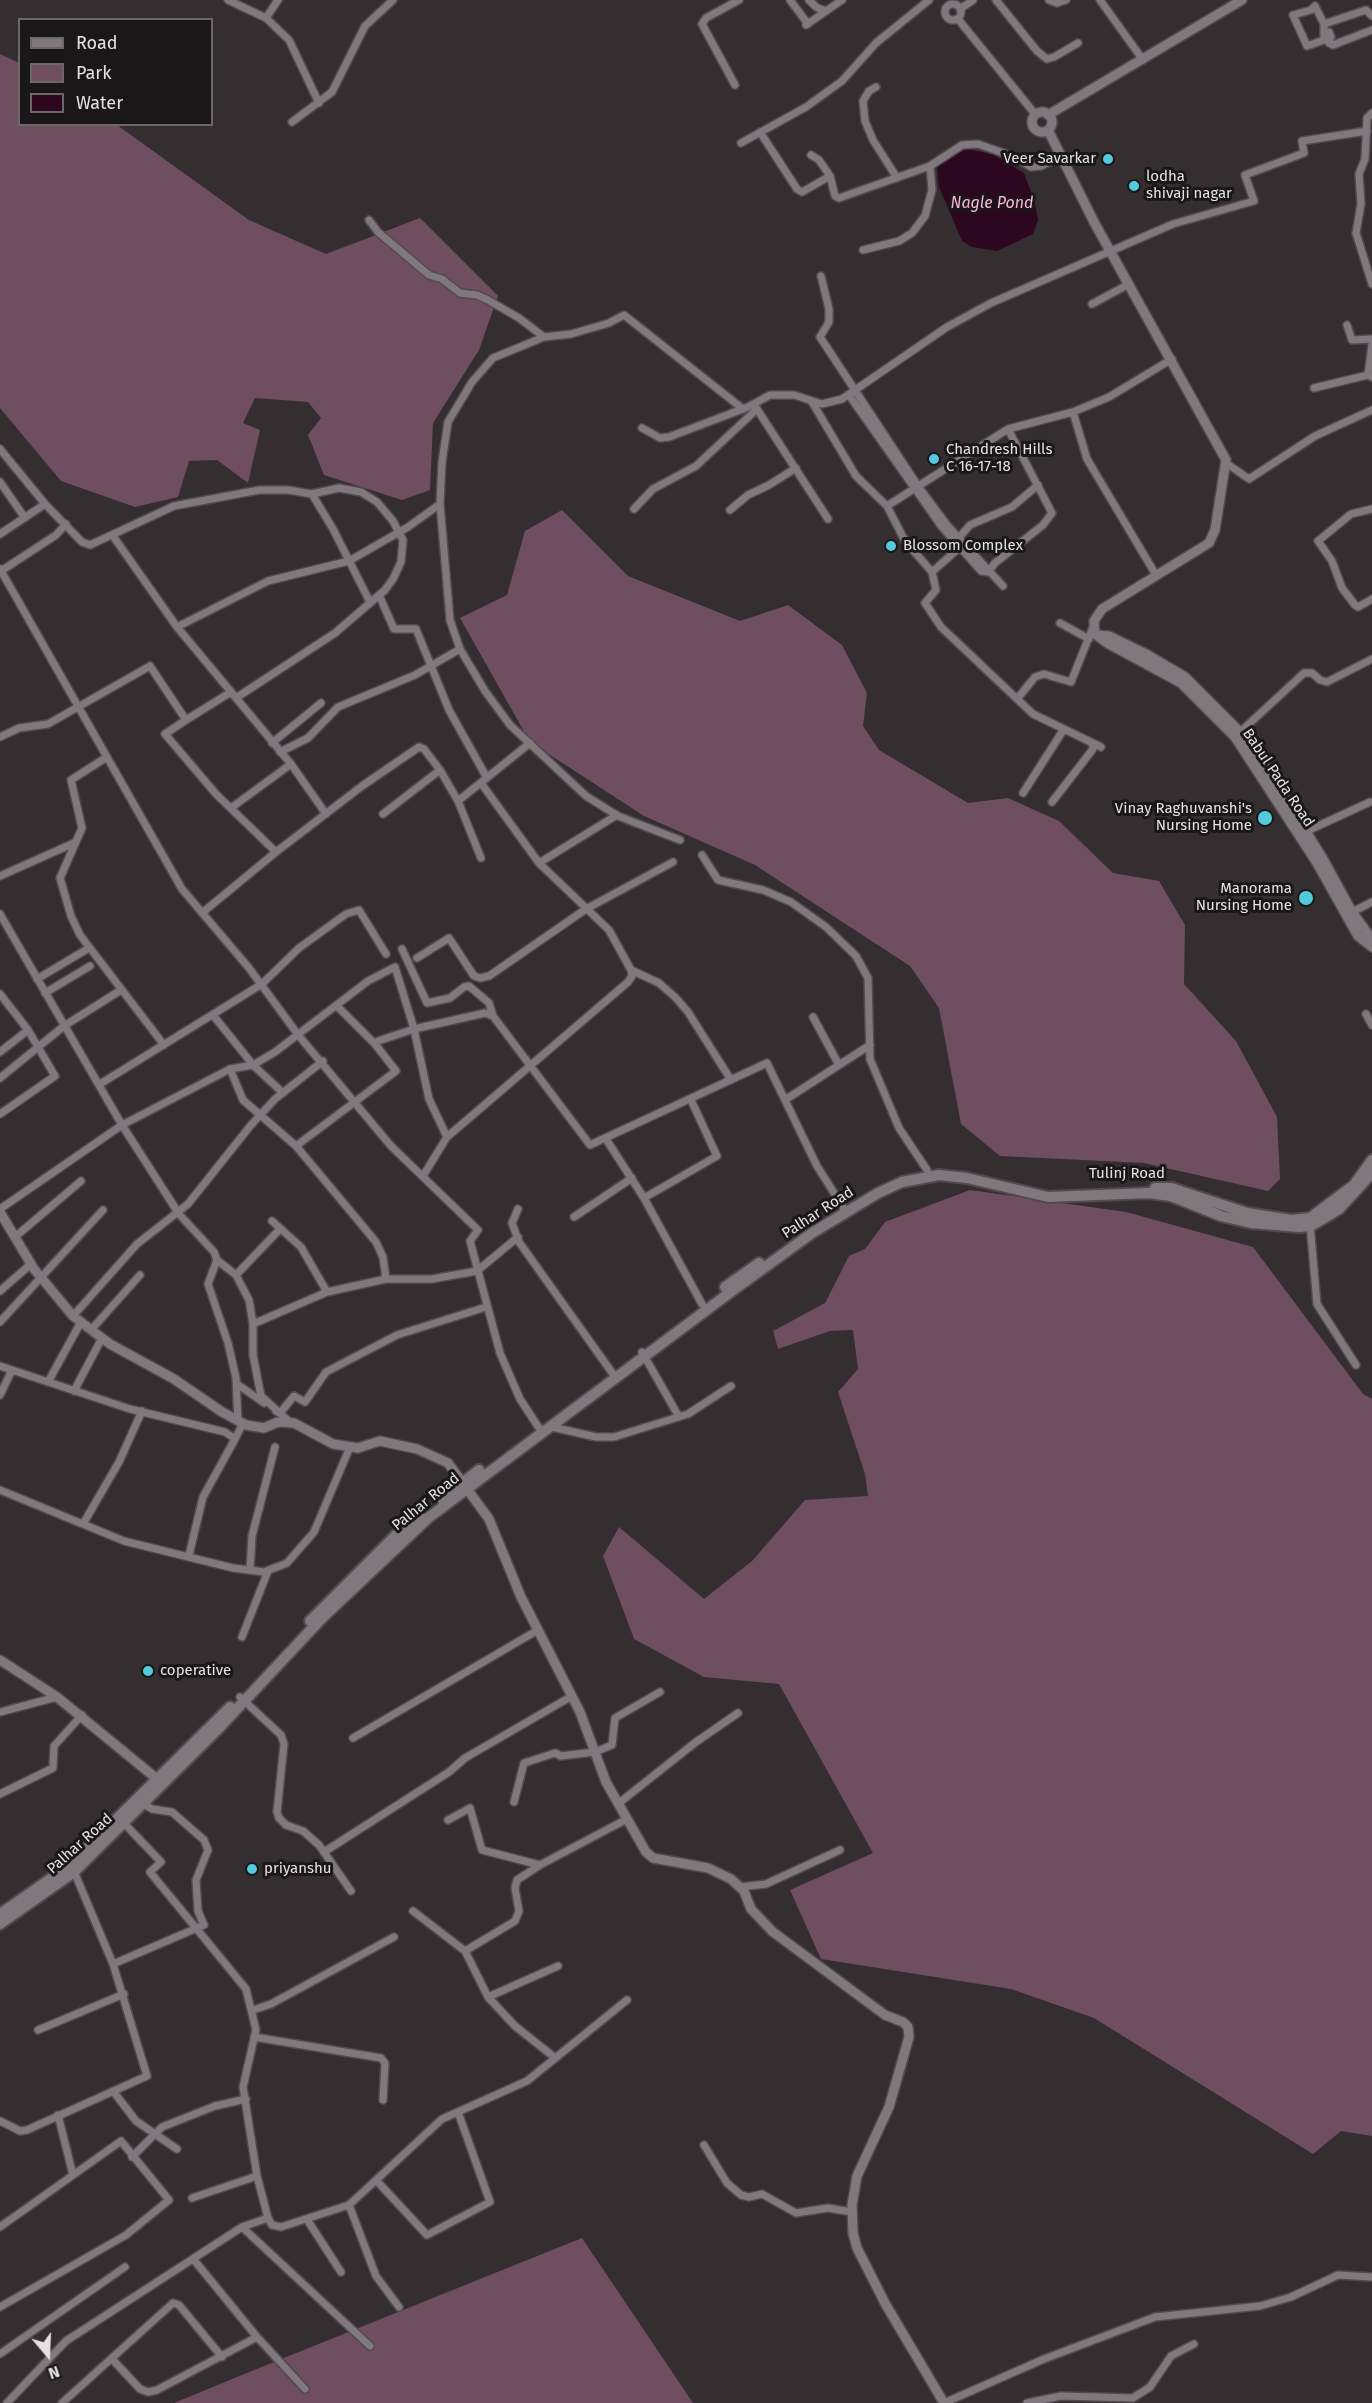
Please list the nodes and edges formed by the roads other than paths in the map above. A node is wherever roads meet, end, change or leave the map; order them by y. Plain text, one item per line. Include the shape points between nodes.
1 (228, 0) edge
2 (278, 0) edge
3 (393, 0) edge
4 (739, 0) edge
5 (790, 0) edge
6 (809, 0) edge
7 (842, 0) edge
8 (929, 0) edge
9 (973, 0) edge
10 (996, 0) edge
11 (1049, 0) edge
12 (1066, 0) edge
13 (1100, 0) edge
14 (1242, 0) edge
15 (948, 3) edge
16 (960, 9) junction
17 (825, 10) junction
18 (1372, 17) edge
19 (266, 18) junction
20 (958, 19) junction
21 (1324, 24) junction
22 (1372, 30) edge
23 (1329, 32) dead end
24 (1078, 43) dead end
25 (1143, 60) junction
26 (735, 85) dead end
27 (876, 87) dead end
28 (319, 103) junction
29 (1372, 113) edge
30 (1035, 114) junction
31 (1048, 115) junction
32 (292, 122) dead end
33 (1048, 130) junction
34 (1367, 131) junction
35 (760, 132) junction
36 (741, 142) dead end
37 (811, 155) dead end
38 (1060, 157) junction
39 (930, 166) junction
40 (830, 176) junction
41 (897, 178) junction
42 (369, 220) dead end
43 (863, 250) dead end
44 (1110, 251) junction
45 (821, 276) dead end
46 (1129, 284) junction
47 (1372, 284) edge
48 (1092, 304) dead end
49 (1347, 325) dead end
50 (544, 337) junction
51 (1372, 339) edge
52 (1372, 345) edge
53 (1172, 359) junction
54 (1370, 376) edge
55 (1314, 388) dead end
56 (852, 394) junction
57 (812, 402) junction
58 (756, 406) junction
59 (743, 409) junction
60 (1372, 410) edge
61 (1073, 412) junction
62 (642, 428) dead end
63 (1008, 429) junction
64 (0, 449) edge
65 (1226, 464) junction
66 (796, 468) junction
67 (0, 482) edge
68 (1038, 485) junction
69 (916, 487) junction
70 (312, 494) junction
71 (45, 504) junction
72 (440, 504) junction
73 (886, 506) junction
74 (1372, 508) edge
75 (634, 509) dead end
76 (730, 510) dead end
77 (25, 518) junction
78 (828, 519) dead end
79 (66, 524) junction
80 (400, 532) junction
81 (0, 534) edge
82 (113, 536) junction
83 (957, 543) junction
84 (349, 561) junction
85 (1, 570) edge
86 (932, 572) junction
87 (988, 572) junction
88 (1156, 575) junction
89 (1003, 586) dead end
90 (379, 595) junction
91 (1372, 599) edge
92 (370, 602) junction
93 (1060, 623) dead end
94 (177, 627) junction
95 (1093, 633) junction
96 (460, 649) junction
97 (1372, 659) edge
98 (431, 666) junction
99 (233, 695) junction
100 (1017, 699) junction
101 (321, 703) dead end
102 (80, 708) junction
103 (186, 720) junction
104 (1064, 729) junction
105 (1237, 734) junction
106 (0, 736) edge
107 (1092, 742) junction
108 (272, 743) junction
109 (530, 743) junction
110 (1101, 747) dead end
111 (280, 752) junction
112 (107, 757) junction
113 (291, 764) junction
114 (440, 770) junction
115 (484, 780) junction
116 (1023, 793) dead end
117 (458, 801) junction
118 (1052, 802) dead end
119 (1370, 802) dead end
120 (231, 808) junction
121 (326, 814) junction
122 (383, 814) dead end
123 (617, 815) junction
124 (1305, 832) junction
125 (680, 840) dead end
126 (74, 843) junction
127 (277, 851) junction
128 (702, 855) dead end
129 (482, 858) dead end
130 (673, 862) dead end
131 (539, 863) junction
132 (0, 876) edge
133 (1335, 890) junction
134 (1372, 902) edge
135 (586, 909) junction
136 (1352, 912) junction
137 (202, 913) junction
138 (0, 914) edge
139 (1372, 939) edge
140 (1372, 947) edge
141 (89, 948) junction
142 (402, 949) dead end
143 (386, 954) dead end
144 (417, 958) dead end
145 (90, 966) dead end
146 (631, 970) junction
147 (37, 979) junction
148 (262, 984) junction
149 (121, 990) junction
150 (45, 993) junction
151 (0, 994) edge
152 (337, 1006) junction
153 (1366, 1014) dead end
154 (213, 1015) junction
155 (493, 1016) junction
156 (813, 1017) dead end
157 (1372, 1025) edge
158 (64, 1026) junction
159 (414, 1029) junction
160 (28, 1030) junction
161 (299, 1036) junction
162 (375, 1044) junction
163 (164, 1045) junction
164 (870, 1045) junction
165 (39, 1047) junction
166 (0, 1052) edge
167 (323, 1061) junction
168 (253, 1065) junction
169 (839, 1065) junction
170 (530, 1066) junction
171 (230, 1069) junction
172 (0, 1078) edge
173 (731, 1080) junction
174 (100, 1084) junction
175 (283, 1093) junction
176 (691, 1100) junction
177 (786, 1100) junction
178 (352, 1102) junction
179 (0, 1114) edge
180 (259, 1116) junction
181 (122, 1125) junction
182 (447, 1137) junction
183 (606, 1139) junction
184 (296, 1146) junction
185 (1372, 1160) edge
186 (927, 1173) junction
187 (1372, 1173) edge
188 (423, 1176) junction
189 (632, 1178) junction
190 (81, 1181) dead end
191 (644, 1198) junction
192 (518, 1209) dead end
193 (0, 1210) edge
194 (103, 1210) dead end
195 (844, 1210) junction
196 (179, 1214) junction
197 (574, 1217) dead end
198 (272, 1221) dead end
199 (1310, 1222) junction
200 (3, 1225) edge
201 (280, 1229) junction
202 (15, 1237) junction
203 (518, 1237) junction
204 (217, 1260) junction
205 (31, 1264) junction
206 (477, 1271) junction
207 (140, 1275) dead end
208 (236, 1275) junction
209 (42, 1278) junction
210 (386, 1279) junction
211 (0, 1291) edge
212 (327, 1292) junction
213 (702, 1304) junction
214 (486, 1307) junction
215 (77, 1319) junction
216 (0, 1322) edge
217 (253, 1324) junction
218 (91, 1330) junction
219 (102, 1338) junction
220 (644, 1354) junction
221 (1356, 1365) dead end
222 (0, 1366) edge
223 (12, 1370) junction
224 (614, 1374) junction
225 (48, 1382) junction
226 (237, 1384) junction
227 (731, 1386) dead end
228 (74, 1391) junction
229 (0, 1395) edge
230 (142, 1411) junction
231 (280, 1413) junction
232 (679, 1417) junction
233 (241, 1422) junction
234 (291, 1423) junction
235 (552, 1427) junction
236 (539, 1428) junction
237 (235, 1439) junction
238 (275, 1447) dead end
239 (350, 1447) junction
240 (465, 1485) junction
241 (0, 1490) edge
242 (83, 1524) junction
243 (189, 1555) junction
244 (250, 1570) junction
245 (267, 1571) junction
246 (538, 1630) junction
247 (242, 1637) dead end
248 (0, 1660) edge
249 (660, 1692) dead end
250 (57, 1696) junction
251 (572, 1696) junction
252 (242, 1699) junction
253 (0, 1712) edge
254 (738, 1713) dead end
255 (82, 1715) junction
256 (353, 1738) dead end
257 (595, 1752) junction
258 (157, 1779) junction
259 (0, 1794) edge
260 (514, 1802) dead end
261 (619, 1803) junction
262 (144, 1804) junction
263 (627, 1819) junction
264 (447, 1820) dead end
265 (122, 1821) junction
266 (840, 1850) dead end
267 (324, 1852) junction
268 (540, 1865) junction
269 (72, 1868) junction
270 (739, 1887) junction
271 (351, 1891) dead end
272 (413, 1911) dead end
273 (0, 1914) edge
274 (0, 1924) edge
275 (197, 1930) junction
276 (394, 1937) dead end
277 (465, 1951) junction
278 (113, 1964) junction
279 (558, 1966) dead end
280 (124, 1994) junction
281 (488, 1997) junction
282 (627, 2000) dead end
283 (253, 2010) junction
284 (38, 2030) dead end
285 (254, 2037) junction
286 (554, 2057) junction
287 (113, 2091) junction
288 (246, 2099) junction
289 (383, 2100) dead end
290 (458, 2112) junction
291 (58, 2115) junction
292 (0, 2121) edge
293 (155, 2133) junction
294 (704, 2145) dead end
295 (177, 2149) dead end
296 (132, 2157) junction
297 (73, 2175) junction
298 (257, 2176) junction
299 (376, 2180) junction
300 (192, 2198) dead end
301 (349, 2205) junction
302 (852, 2212) junction
303 (268, 2218) junction
304 (308, 2221) junction
305 (0, 2227) edge
306 (242, 2227) junction
307 (194, 2260) junction
308 (125, 2267) dead end
309 (341, 2272) dead end
310 (1372, 2277) edge
311 (0, 2307) edge
312 (399, 2307) dead end
313 (257, 2337) junction
314 (1194, 2344) dead end
315 (370, 2346) dead end
316 (0, 2354) edge
317 (222, 2357) junction
318 (112, 2359) junction
319 (305, 2389) dead end
320 (0, 2399) edge
321 (5, 2403) edge
322 (62, 2403) edge
323 (944, 2403) edge
324 (1027, 2403) edge

1 - 19 street
2 - 19 street
3 - 28 street via 365,26 337,87
4 - 26 street via 702,24
5 - 17 street via 807,25
6 - 17 street via 816,8
7 - 17 street
8 - 35 street via 876,43 842,81 806,107
9 - 16 street
10 - 24 street via 1047,58
11 - 12 street
13 - 25 street
14 - 25 street
15 - 16 street
15 - 20 street via 947,17
16 - 20 street
18 - 21 street via 1366,10
19 - 28 street via 295,48
20 - 30 street
21 - 21 street via 1315,6 1293,15 1307,46 1324,40
22 - 23 street via 1333,45 1329,43
25 - 31 street
27 - 41 street via 863,101 865,121
28 - 32 street
29 - 34 street via 1367,118
30 - 31 street
30 - 33 street via 1034,128 1039,132
31 - 33 street
33 - 38 street
34 - 44 street via 1302,141 1304,153 1245,175 1254,201 1173,224
34 - 47 street via 1365,159 1359,174 1361,204 1356,233
35 - 36 street
35 - 40 street via 797,189 802,192
37 - 40 street
38 - 39 street via 1031,167 978,144 962,145
38 - 44 street
39 - 41 street
39 - 43 street via 932,189 925,216 912,233 899,241
40 - 41 street via 832,190 839,198
42 - 50 street via 429,275 442,279 460,293 488,300
44 - 46 street
44 - 56 street via 947,327
45 - 56 street via 829,309 828,322 820,337
46 - 48 street
46 - 53 street
49 - 51 street via 1352,340
50 - 59 street via 599,326 624,315
50 - 72 street via 493,358 472,381 448,422
52 - 54 street
53 - 61 street via 1109,397
53 - 65 street
54 - 55 street
56 - 57 street via 832,402
56 - 69 street
57 - 58 street via 780,394 771,395
57 - 73 street via 856,476
58 - 59 street
58 - 66 street
58 - 75 street via 696,466 653,489
59 - 62 street via 669,438 660,438
60 - 65 street via 1315,436 1249,479
61 - 63 street
61 - 88 street via 1091,467
63 - 68 street
63 - 69 street
64 - 71 street
65 - 88 street via 1214,537
66 - 76 street
66 - 78 street
67 - 77 street
68 - 83 street via 1012,507 970,525
68 - 87 street via 1052,513
69 - 73 street
69 - 83 street
70 - 80 street via 339,488 361,492 377,502
70 - 82 street via 259,490 184,503
70 - 84 street
71 - 77 street
71 - 79 street
72 - 80 street
72 - 96 street via 450,620
73 - 86 street via 905,542
74 - 91 street via 1351,514 1318,541 1355,605 1362,606
77 - 81 street
79 - 82 street via 82,542 90,545
79 - 85 street via 56,535
80 - 84 street
80 - 90 street via 401,562
82 - 94 street
83 - 86 street
83 - 87 street via 986,566
84 - 92 street
84 - 94 street via 268,581
85 - 102 street
86 - 100 street via 936,590 925,603 941,627
87 - 89 street
88 - 95 street via 1102,609
90 - 92 street
90 - 98 street via 394,629 416,630
92 - 99 street via 335,633
93 - 95 street
94 - 99 street
95 - 100 street via 1071,682 1044,674 1035,677
95 - 105 street, Babul Pada Road via 1118,640 1185,677
96 - 98 street
96 - 109 street via 510,725
97 - 105 street via 1327,682 1305,673
98 - 111 street via 338,707 308,738
98 - 115 street
99 - 103 street
99 - 108 street
100 - 104 street via 1033,714
101 - 108 street
102 - 103 street via 150,666
102 - 106 street via 48,724 19,728
102 - 112 street
103 - 120 street via 165,734
104 - 107 street
104 - 116 street
105 - 124 street, Babul Pada Road
105 - 133 street, Babul Pada Road
107 - 110 street
107 - 118 street via 1093,749
108 - 111 street
109 - 115 street
109 - 123 street via 586,796
111 - 113 street
112 - 126 street via 71,780 82,828
112 - 137 street via 182,889
113 - 120 street
113 - 121 street
114 - 117 street
114 - 121 street via 424,748 419,747
114 - 122 street
115 - 117 street
115 - 131 street
117 - 129 street
119 - 124 street
120 - 127 street
121 - 127 street
123 - 125 street
123 - 131 street
124 - 133 street, Babul Pada Road
126 - 132 street
126 - 141 street via 60,878 71,916
127 - 137 street
128 - 164 street via 718,880 763,890 790,902 826,927 856,956 868,978
130 - 135 street
131 - 135 street
133 - 136 street, Babul Pada Road
133 - 140 street, Babul Pada Road via 1358,936
134 - 136 street
135 - 144 street via 489,976 474,976 449,938
135 - 146 street via 609,930
136 - 139 street, Babul Pada Road
137 - 148 street
138 - 147 street
141 - 147 street
141 - 149 street
142 - 155 street via 427,1003 450,998 466,986 486,999
143 - 148 street via 359,910 325,928
145 - 150 street
146 - 170 street via 628,982
146 - 173 street via 659,983 676,998
147 - 150 street
148 - 154 street
148 - 161 street
149 - 158 street
149 - 163 street
150 - 158 street
151 - 160 street
152 - 159 street via 368,981 395,967
152 - 161 street
152 - 162 street
153 - 157 street
154 - 163 street
154 - 168 street
155 - 159 street via 485,1013
155 - 170 street
156 - 169 street
158 - 165 street
158 - 174 street
159 - 162 street via 387,1036
159 - 182 street via 429,1099
160 - 165 street
160 - 166 street
161 - 167 street
161 - 168 street
162 - 178 street via 396,1071
163 - 174 street
164 - 169 street
164 - 186 street via 870,1059 899,1128
165 - 172 street
165 - 179 street via 55,1077
167 - 175 street
167 - 178 street
168 - 171 street
168 - 175 street
169 - 177 street
170 - 182 street
170 - 183 street via 590,1145
171 - 180 street via 243,1100
171 - 181 street
173 - 176 street
173 - 177 street via 767,1063
174 - 181 street
175 - 180 street
176 - 183 street
176 - 191 street via 717,1156
177 - 195 street
178 - 184 street
178 - 188 street
180 - 184 street
180 - 196 street
181 - 193 street
181 - 196 street
182 - 188 street
183 - 189 street
184 - 210 street via 375,1242 383,1257
185 - 199 main road via 1354,1185
186 - 195 main road, Palhar Road via 894,1178
186 - 199 main road, Tulinj Road via 957,1172 1041,1190 1171,1188 1247,1213
187 - 199 main road via 1339,1209
188 - 206 street via 478,1230 470,1241
189 - 191 street
189 - 197 street
190 - 202 street
191 - 213 street
192 - 203 street via 512,1222
193 - 200 street
194 - 209 street
195 - 213 main road, Palhar Road
195 - 220 main road, Palhar Road
196 - 204 street
196 - 215 street via 137,1244
198 - 201 street
199 - 221 street via 1317,1304
200 - 202 street
201 - 208 street
201 - 212 street via 301,1247
202 - 205 street
203 - 206 street
203 - 224 street
204 - 208 street
204 - 226 street via 208,1284
205 - 209 street
205 - 211 street
206 - 210 street via 432,1279
206 - 214 street
207 - 218 street
208 - 217 street via 249,1300
209 - 215 street
209 - 216 street
210 - 212 street
212 - 217 street
213 - 220 main road, Palhar Road
214 - 231 street via 397,1335 326,1372 305,1402 294,1396
214 - 236 street via 520,1399
215 - 218 street
215 - 225 street
217 - 231 street via 261,1396
218 - 219 street
219 - 228 street
219 - 233 street
220 - 224 main road, Palhar Road
220 - 232 street
220 - 235 main road, Palhar Road
222 - 223 street
223 - 225 street
223 - 229 street
224 - 236 main road, Palhar Road
225 - 228 street
226 - 231 street
226 - 233 street
227 - 232 street
228 - 230 street
230 - 237 street via 225,1432
230 - 242 street via 119,1462
231 - 234 street
232 - 235 street via 614,1437
233 - 234 street via 264,1428 278,1422
233 - 237 street
234 - 239 street via 333,1444
235 - 240 main road, Palhar Road
236 - 240 main road, Palhar Road
237 - 243 street via 203,1497
238 - 244 street via 252,1536
239 - 240 street via 380,1442 417,1449 448,1463
239 - 245 street via 314,1532 286,1563
240 - 246 street via 489,1519
240 - 252 main road, Palhar Road via 374,1567
241 - 242 street
242 - 243 street via 124,1541
243 - 244 street
244 - 245 street
245 - 247 street
246 - 251 street
246 - 256 street
248 - 250 street
249 - 257 street via 620,1713 613,1725 612,1745
250 - 253 street
250 - 255 street
251 - 257 street
251 - 267 street via 465,1758
252 - 258 main road, Palhar Road
252 - 262 main road, Palhar Road
252 - 267 street via 281,1735 284,1744 279,1818 303,1832
254 - 261 street
255 - 258 street
255 - 259 street via 54,1746 53,1768
257 - 260 street via 561,1756 555,1753 524,1762
257 - 261 street
258 - 265 main road, Palhar Road
261 - 263 street
262 - 265 main road, Palhar Road
262 - 275 street via 172,1812 204,1840 208,1850 196,1880 198,1911 204,1925
263 - 268 street
263 - 270 street via 653,1858 708,1868
264 - 268 street via 470,1808 482,1850
265 - 269 main road, Palhar Road
265 - 275 street via 161,1862 150,1872
266 - 270 street via 766,1884
267 - 271 street
268 - 277 street via 517,1881 519,1911 515,1921
269 - 273 main road, Palhar Road
269 - 274 main road, Palhar Road
269 - 278 street
270 - 302 street via 751,1909 773,1932 908,2027 909,2037 890,2107 857,2176
272 - 277 street
275 - 278 street
275 - 283 street via 246,1989
276 - 283 street
277 - 281 street
278 - 280 street
279 - 281 street
280 - 284 street
280 - 287 street via 147,2076
281 - 286 street via 515,2026
282 - 286 street
283 - 285 street
285 - 288 street via 243,2087
285 - 289 street via 381,2058 385,2063
286 - 290 street via 527,2081
287 - 291 street
287 - 293 street via 136,2121
288 - 293 street via 184,2117
288 - 298 street
290 - 299 street via 442,2119
290 - 299 street via 490,2202 427,2235
291 - 292 street via 23,2131
291 - 297 street
293 - 295 street
293 - 296 street
294 - 302 street via 727,2183 741,2195 762,2194 796,2213 828,2208
296 - 297 street via 121,2141
296 - 311 street via 169,2200 126,2235
297 - 305 street
298 - 300 street
298 - 303 street
299 - 301 street
301 - 304 street
301 - 312 street via 376,2276
302 - 323 street via 857,2248
303 - 304 street via 276,2228
303 - 306 street
304 - 309 street
306 - 307 street
306 - 315 street
307 - 313 street
307 - 321 street via 66,2342
308 - 316 street
310 - 323 street via 1338,2275 1291,2297 1260,2306 1155,2317 1044,2359
313 - 317 street
313 - 319 street
314 - 324 street via 1171,2356 1150,2387 1133,2398 1061,2396
317 - 318 street via 148,2392 140,2389
317 - 318 street via 176,2303 167,2306
318 - 322 street
320 - 321 street

